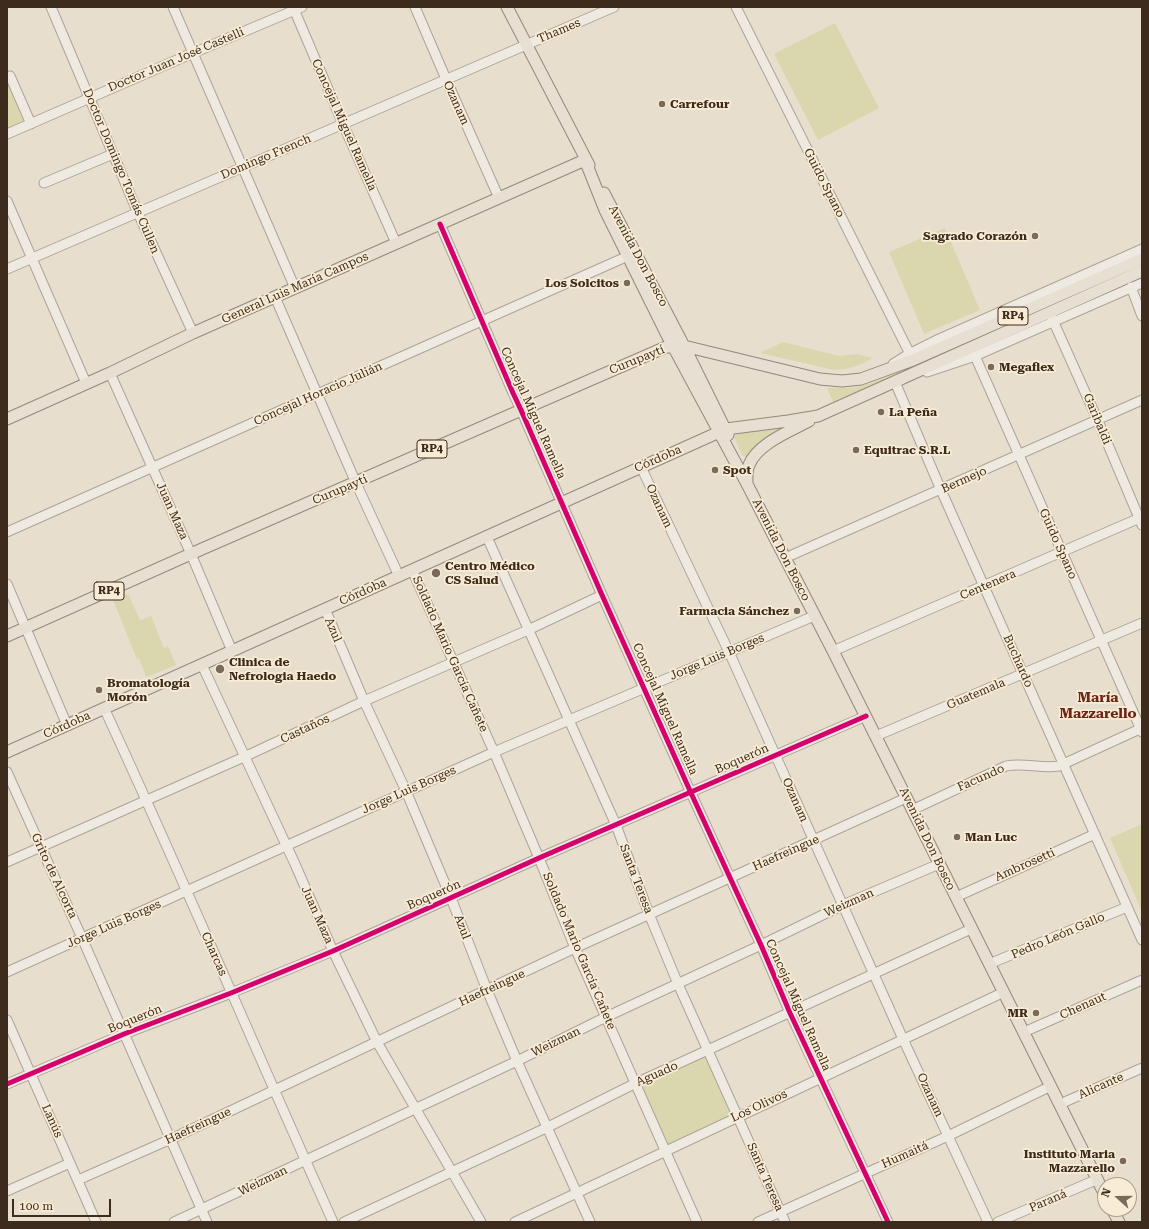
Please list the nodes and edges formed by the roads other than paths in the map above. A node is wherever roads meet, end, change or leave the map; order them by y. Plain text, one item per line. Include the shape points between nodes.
1 (51, 7) edge
2 (173, 7) edge
3 (415, 7) edge
4 (507, 7) edge
5 (614, 7) edge
6 (736, 7) edge
7 (297, 8) edge
8 (526, 45) junction
9 (192, 52) junction
10 (7, 78) edge
11 (446, 79) junction
12 (90, 98) junction
13 (32, 124) junction
14 (343, 124) junction
15 (7, 134) edge
16 (113, 154) junction
17 (585, 160) junction
18 (243, 166) junction
19 (44, 183) dead end
20 (499, 198) junction
21 (7, 201) edge
22 (138, 213) junction
23 (440, 224) junction
24 (396, 243) junction
25 (1142, 249) edge
26 (628, 256) junction
27 (32, 257) junction
28 (1142, 258) edge
29 (7, 269) edge
30 (1142, 272) edge
31 (1129, 283) junction
32 (1142, 283) edge
33 (295, 288) junction
34 (275, 297) junction
35 (1142, 316) edge
36 (1052, 317) junction
37 (482, 322) junction
38 (193, 333) junction
39 (679, 346) junction
40 (975, 356) junction
41 (911, 357) junction
42 (110, 373) junction
43 (895, 382) junction
44 (86, 383) junction
45 (317, 394) junction
46 (1142, 400) edge
47 (521, 410) junction
48 (818, 416) junction
49 (7, 419) edge
50 (1098, 420) junction
51 (722, 431) junction
52 (1019, 456) junction
53 (641, 467) junction
54 (152, 468) junction
55 (356, 483) junction
56 (747, 484) junction
57 (941, 490) junction
58 (562, 502) junction
59 (1141, 520) edge
60 (7, 532) edge
61 (487, 537) junction
62 (1061, 553) junction
63 (191, 554) junction
64 (785, 558) junction
65 (412, 570) junction
66 (399, 576) junction
67 (7, 584) edge
68 (984, 586) junction
69 (602, 595) junction
70 (325, 610) junction
71 (814, 616) junction
72 (1142, 623) edge
73 (26, 627) junction
74 (528, 630) junction
75 (7, 636) edge
76 (1101, 640) junction
77 (232, 651) junction
78 (833, 651) junction
79 (729, 652) junction
80 (453, 662) junction
81 (202, 664) junction
82 (1023, 674) junction
83 (645, 688) junction
84 (364, 701) junction
85 (104, 708) junction
86 (866, 716) junction
87 (568, 721) junction
88 (68, 725) junction
89 (1142, 729) edge
90 (876, 736) junction
91 (7, 752) edge
92 (494, 752) junction
93 (775, 756) junction
94 (244, 757) junction
95 (1063, 765) junction
96 (7, 772) edge
97 (406, 792) junction
98 (691, 793) junction
99 (906, 798) junction
100 (147, 800) junction
101 (912, 810) junction
102 (616, 825) junction
103 (1094, 834) junction
104 (814, 841) junction
105 (40, 846) junction
106 (286, 847) junction
107 (539, 858) junction
108 (7, 862) edge
109 (939, 864) junction
110 (730, 878) junction
111 (186, 892) junction
112 (956, 897) junction
113 (451, 898) junction
114 (843, 905) junction
115 (1127, 907) junction
116 (649, 914) junction
117 (971, 929) junction
118 (82, 938) junction
119 (1142, 940) edge
120 (761, 946) junction
121 (575, 948) junction
122 (333, 950) junction
123 (990, 964) junction
124 (7, 972) edge
125 (874, 974) junction
126 (1142, 980) edge
127 (678, 984) junction
128 (487, 990) junction
129 (231, 992) junction
130 (1004, 992) junction
131 (790, 1013) junction
132 (606, 1017) junction
133 (7, 1020) edge
134 (1024, 1032) junction
135 (124, 1034) junction
136 (903, 1039) junction
137 (377, 1042) junction
138 (708, 1051) junction
139 (517, 1061) junction
140 (1142, 1068) edge
141 (31, 1075) junction
142 (819, 1078) junction
143 (636, 1083) junction
144 (7, 1084) edge
145 (1051, 1086) junction
146 (274, 1091) junction
147 (1060, 1104) junction
148 (415, 1108) junction
149 (737, 1116) junction
150 (548, 1127) junction
151 (948, 1136) junction
152 (171, 1139) junction
153 (666, 1152) junction
154 (305, 1160) junction
155 (70, 1163) junction
156 (451, 1171) junction
157 (865, 1173) junction
158 (1097, 1177) edge
159 (1097, 1179) edge
160 (78, 1180) junction
161 (7, 1190) edge
162 (578, 1193) junction
163 (202, 1210) junction
164 (780, 1212) junction
165 (96, 1222) edge
166 (174, 1222) edge
167 (207, 1222) edge
168 (333, 1222) edge
169 (344, 1222) edge
170 (481, 1222) edge
171 (515, 1222) edge
172 (590, 1222) edge
173 (697, 1222) edge
174 (758, 1222) edge
175 (785, 1222) edge
176 (888, 1222) edge
177 (988, 1222) edge
178 (998, 1222) edge

1 - 12 street, Doctor Domingo Tomás Cullen
2 - 9 street
3 - 11 street, Ozanam
4 - 8 main road, Avenida Don Bosco
5 - 8 street, Thames
6 - 41 street, Guido Spano
7 - 9 street, Doctor Juan José Castelli
7 - 14 street, Concejal Miguel Ramella
8 - 11 street, Domingo French
8 - 17 main road, Avenida Don Bosco
9 - 12 street, Doctor Juan José Castelli
9 - 18 street
10 - 13 street via 10,76
11 - 14 street, Domingo French
11 - 20 street, Ozanam
12 - 13 street, Doctor Juan José Castelli
12 - 16 street, Doctor Domingo Tomás Cullen
13 - 15 street, Doctor Juan José Castelli
14 - 18 street, Domingo French
14 - 24 street, Concejal Miguel Ramella
16 - 19 street
16 - 22 street, Doctor Domingo Tomás Cullen
17 - 20 main road, General Luis María Campos
17 - 26 main road, Avenida Don Bosco via 605,210
17 - 39 main road, Avenida Don Bosco via 616,213
18 - 22 street, Domingo French
18 - 33 street
20 - 23 main road, General Luis María Campos
21 - 27 street
22 - 27 street, Domingo French
22 - 38 street, Doctor Domingo Tomás Cullen
23 - 24 main road, General Luis María Campos
23 - 37 street, Concejal Miguel Ramella
24 - 33 main road, General Luis María Campos
25 - 41 street via 946,336
26 - 37 street, Concejal Horacio Julián
26 - 39 main road, Avenida Don Bosco
27 - 29 street, Domingo French
27 - 44 street
28 - 41 main road, RP4
30 - 31 main road, RP4
31 - 32 street
31 - 35 street
31 - 36 main road, RP4
33 - 34 main road, General Luis María Campos
34 - 38 main road, General Luis María Campos
34 - 45 street, Soldado Mario García Cañete
36 - 40 street
36 - 43 main road, RP4
36 - 50 street, Garibaldi
37 - 45 street, Concejal Horacio Julián
37 - 47 street, Concejal Miguel Ramella
38 - 42 main road, General Luis María Campos
39 - 41 main road, RP4 via 842,382 861,379
39 - 47 main road, Curupaytí / RP4 via 658,350
39 - 51 main road, Avenida Don Bosco
40 - 43 street
40 - 52 street, Guido Spano
42 - 44 main road, General Luis María Campos
42 - 54 street, Juan Maza
43 - 48 main road, RP4
43 - 57 street, Buchardo
44 - 49 main road, General Luis María Campos
45 - 54 street, Concejal Horacio Julián
45 - 55 street, Soldado Mario García Cañete
46 - 50 street, Bermejo
47 - 55 main road, Curupaytí / RP4
47 - 58 street, Concejal Miguel Ramella
48 - 51 main road, RP4
48 - 56 main road via 777,438 758,452 749,465
50 - 52 street, Bermejo
50 - 59 street, Garibaldi
51 - 53 main road, Córdoba / RP4
51 - 56 main road, Avenida Don Bosco
52 - 57 street, Bermejo
52 - 62 street, Guido Spano
53 - 58 main road, Córdoba / RP4
53 - 79 street, Ozanam
54 - 60 street, Concejal Horacio Julián
54 - 63 street, Juan Maza
55 - 63 main road, Curupaytí / RP4
55 - 66 street, Soldado Mario García Cañete
56 - 64 main road, Avenida Don Bosco
57 - 64 street, Bermejo
57 - 68 street, Buchardo
58 - 61 main road, Córdoba / RP4
58 - 69 street, Concejal Miguel Ramella
59 - 62 street, Centenera
61 - 65 main road, Córdoba / RP4
61 - 74 street, Santa Teresa
62 - 68 street, Centenera
62 - 76 street, Guido Spano
63 - 73 main road, Curupaytí / RP4
63 - 77 street, Juan Maza
64 - 71 main road, Avenida Don Bosco
65 - 66 main road, Córdoba / RP4
65 - 80 street, Soldado Mario García Cañete
66 - 70 main road, Córdoba / RP4
67 - 73 street
68 - 78 street, Centenera
68 - 82 street, Buchardo
69 - 74 street, Castaños
69 - 83 street, Concejal Miguel Ramella
70 - 77 main road, Córdoba / RP4
70 - 84 street, Azul
71 - 78 main road, Avenida Don Bosco
71 - 79 street, Jorge Luis Borges
72 - 76 street, Guatemala
73 - 75 main road, Curupaytí / RP4
73 - 88 street
74 - 80 street, Castaños
74 - 87 street, Santa Teresa
76 - 82 street, Guatemala
76 - 89 street, Guido Spano
77 - 81 main road, Córdoba / RP4
78 - 86 main road, Avenida Don Bosco
79 - 83 street, Jorge Luis Borges
79 - 93 street, Ozanam
80 - 84 street, Castaños
80 - 92 street, Soldado Mario García Cañete
81 - 85 main road, Córdoba / RP4
81 - 94 street, Juan Maza
82 - 90 street, Guatemala
82 - 95 street, Buchardo
83 - 87 street, Jorge Luis Borges
83 - 98 street, Concejal Miguel Ramella
84 - 94 street, Castaños
84 - 97 street, Azul
85 - 88 main road, Córdoba / RP4
85 - 100 street, Charcas
86 - 90 main road, Avenida Don Bosco
86 - 93 street, Boquerón
87 - 92 street, Jorge Luis Borges
87 - 102 street, Santa Teresa
88 - 91 main road, Córdoba / RP4
89 - 95 street, Facundo
90 - 99 main road, Avenida Don Bosco
92 - 97 street, Jorge Luis Borges
92 - 107 street, Soldado Mario García Cañete
93 - 98 street, Boquerón
93 - 104 street, Ozanam
94 - 100 street, Castaños
94 - 106 street, Juan Maza
95 - 101 street, Facundo via 1006,766
95 - 103 street, Buchardo
96 - 105 street, Grito de Alcorta
97 - 106 street, Jorge Luis Borges
97 - 113 street, Azul
98 - 102 street, Boquerón
98 - 110 street, Concejal Miguel Ramella
99 - 101 main road, Avenida Don Bosco
99 - 104 street, Haefreingue
100 - 105 street, Castaños
100 - 111 street, Charcas
101 - 109 main road, Avenida Don Bosco
102 - 107 street, Boquerón
102 - 116 street, Santa Teresa
103 - 112 street, Ambrosetti
103 - 115 street, Buchardo
104 - 110 street, Haefreingue
104 - 114 street, Ozanam
105 - 108 street, Castaños
105 - 118 street, Grito de Alcorta
106 - 111 street, Jorge Luis Borges
106 - 122 street, Juan Maza
107 - 113 street, Boquerón
107 - 121 street, Soldado Mario García Cañete
109 - 112 main road, Avenida Don Bosco
109 - 114 street, Weizman
110 - 116 street, Haefreingue
110 - 120 street, Concejal Miguel Ramella
111 - 118 street, Jorge Luis Borges
111 - 129 street, Charcas
112 - 117 main road, Avenida Don Bosco
113 - 122 street, Boquerón
113 - 128 street, Azul
114 - 120 street, Weizman
114 - 125 street, Ozanam
115 - 119 street, Buchardo
115 - 123 street, Pedro León Gallo
116 - 121 street, Haefreingue
116 - 127 street, Santa Teresa
117 - 123 main road, Avenida Don Bosco
117 - 125 street, Aguado
118 - 124 street, Jorge Luis Borges
118 - 135 street, Grito de Alcorta
120 - 127 street, Weizman
120 - 131 street, Concejal Miguel Ramella
121 - 128 street, Haefreingue
121 - 132 street, Soldado Mario García Cañete
122 - 129 street, Boquerón
122 - 137 street, Juan Maza
123 - 130 main road, Avenida Don Bosco
125 - 131 street, Aguado
125 - 136 street, Ozanam
126 - 134 street, Chenaut
127 - 132 street, Weizman
127 - 138 street, Santa Teresa
128 - 137 street, Haefreingue
128 - 139 street, Azul
129 - 135 street, Boquerón
129 - 146 street, Charcas
130 - 134 main road, Avenida Don Bosco
130 - 136 street, Los Olivos
131 - 138 street, Aguado
131 - 142 street, Concejal Miguel Ramella
132 - 139 street, Weizman
132 - 143 street, Soldado Mario García Cañete
133 - 141 street, Lanús
134 - 145 main road, Avenida Don Bosco
135 - 141 street, Boquerón
135 - 152 street, Grito de Alcorta
136 - 142 street, Los Olivos
136 - 151 street, Ozanam
137 - 146 street, Haefreingue
137 - 148 street, Juan Maza
138 - 143 street, Aguado
138 - 149 street, Santa Teresa
139 - 148 street, Weizman
139 - 150 street, Azul
140 - 147 street, Alicante
141 - 144 street, Boquerón
141 - 155 street, Lanús
142 - 149 street, Los Olivos
142 - 157 street, Concejal Miguel Ramella
143 - 150 street, Aguado
143 - 153 street, Soldado Mario García Cañete
145 - 147 main road, Avenida Don Bosco
145 - 151 street, Humaitá
146 - 152 street, Haefreingue
146 - 154 street, Charcas
147 - 158 main road, Avenida Don Bosco
148 - 154 street, Weizman
148 - 156 street, Juan Maza
149 - 153 street, Los Olivos
149 - 164 street, Santa Teresa
150 - 156 street, Aguado
150 - 162 street, Azul
151 - 157 street, Humaitá
151 - 177 street, Ozanam
152 - 160 street, Haefreingue
152 - 163 street, Grito de Alcorta
153 - 162 street, Los Olivos
153 - 173 street, Soldado Mario García Cañete
154 - 163 street, Weizman
154 - 168 street, Charcas
155 - 160 street, Lanús
155 - 161 street
156 - 169 street, Aguado
156 - 170 street, Juan Maza
157 - 164 street, Humaitá
157 - 176 street, Concejal Miguel Ramella
159 - 178 street, Paraná
160 - 165 street, Lanús
162 - 171 street, Los Olivos
162 - 172 street, Azul
163 - 166 street, Weizman
163 - 167 street, Grito de Alcorta
164 - 174 street, Humaitá
164 - 175 street, Santa Teresa

